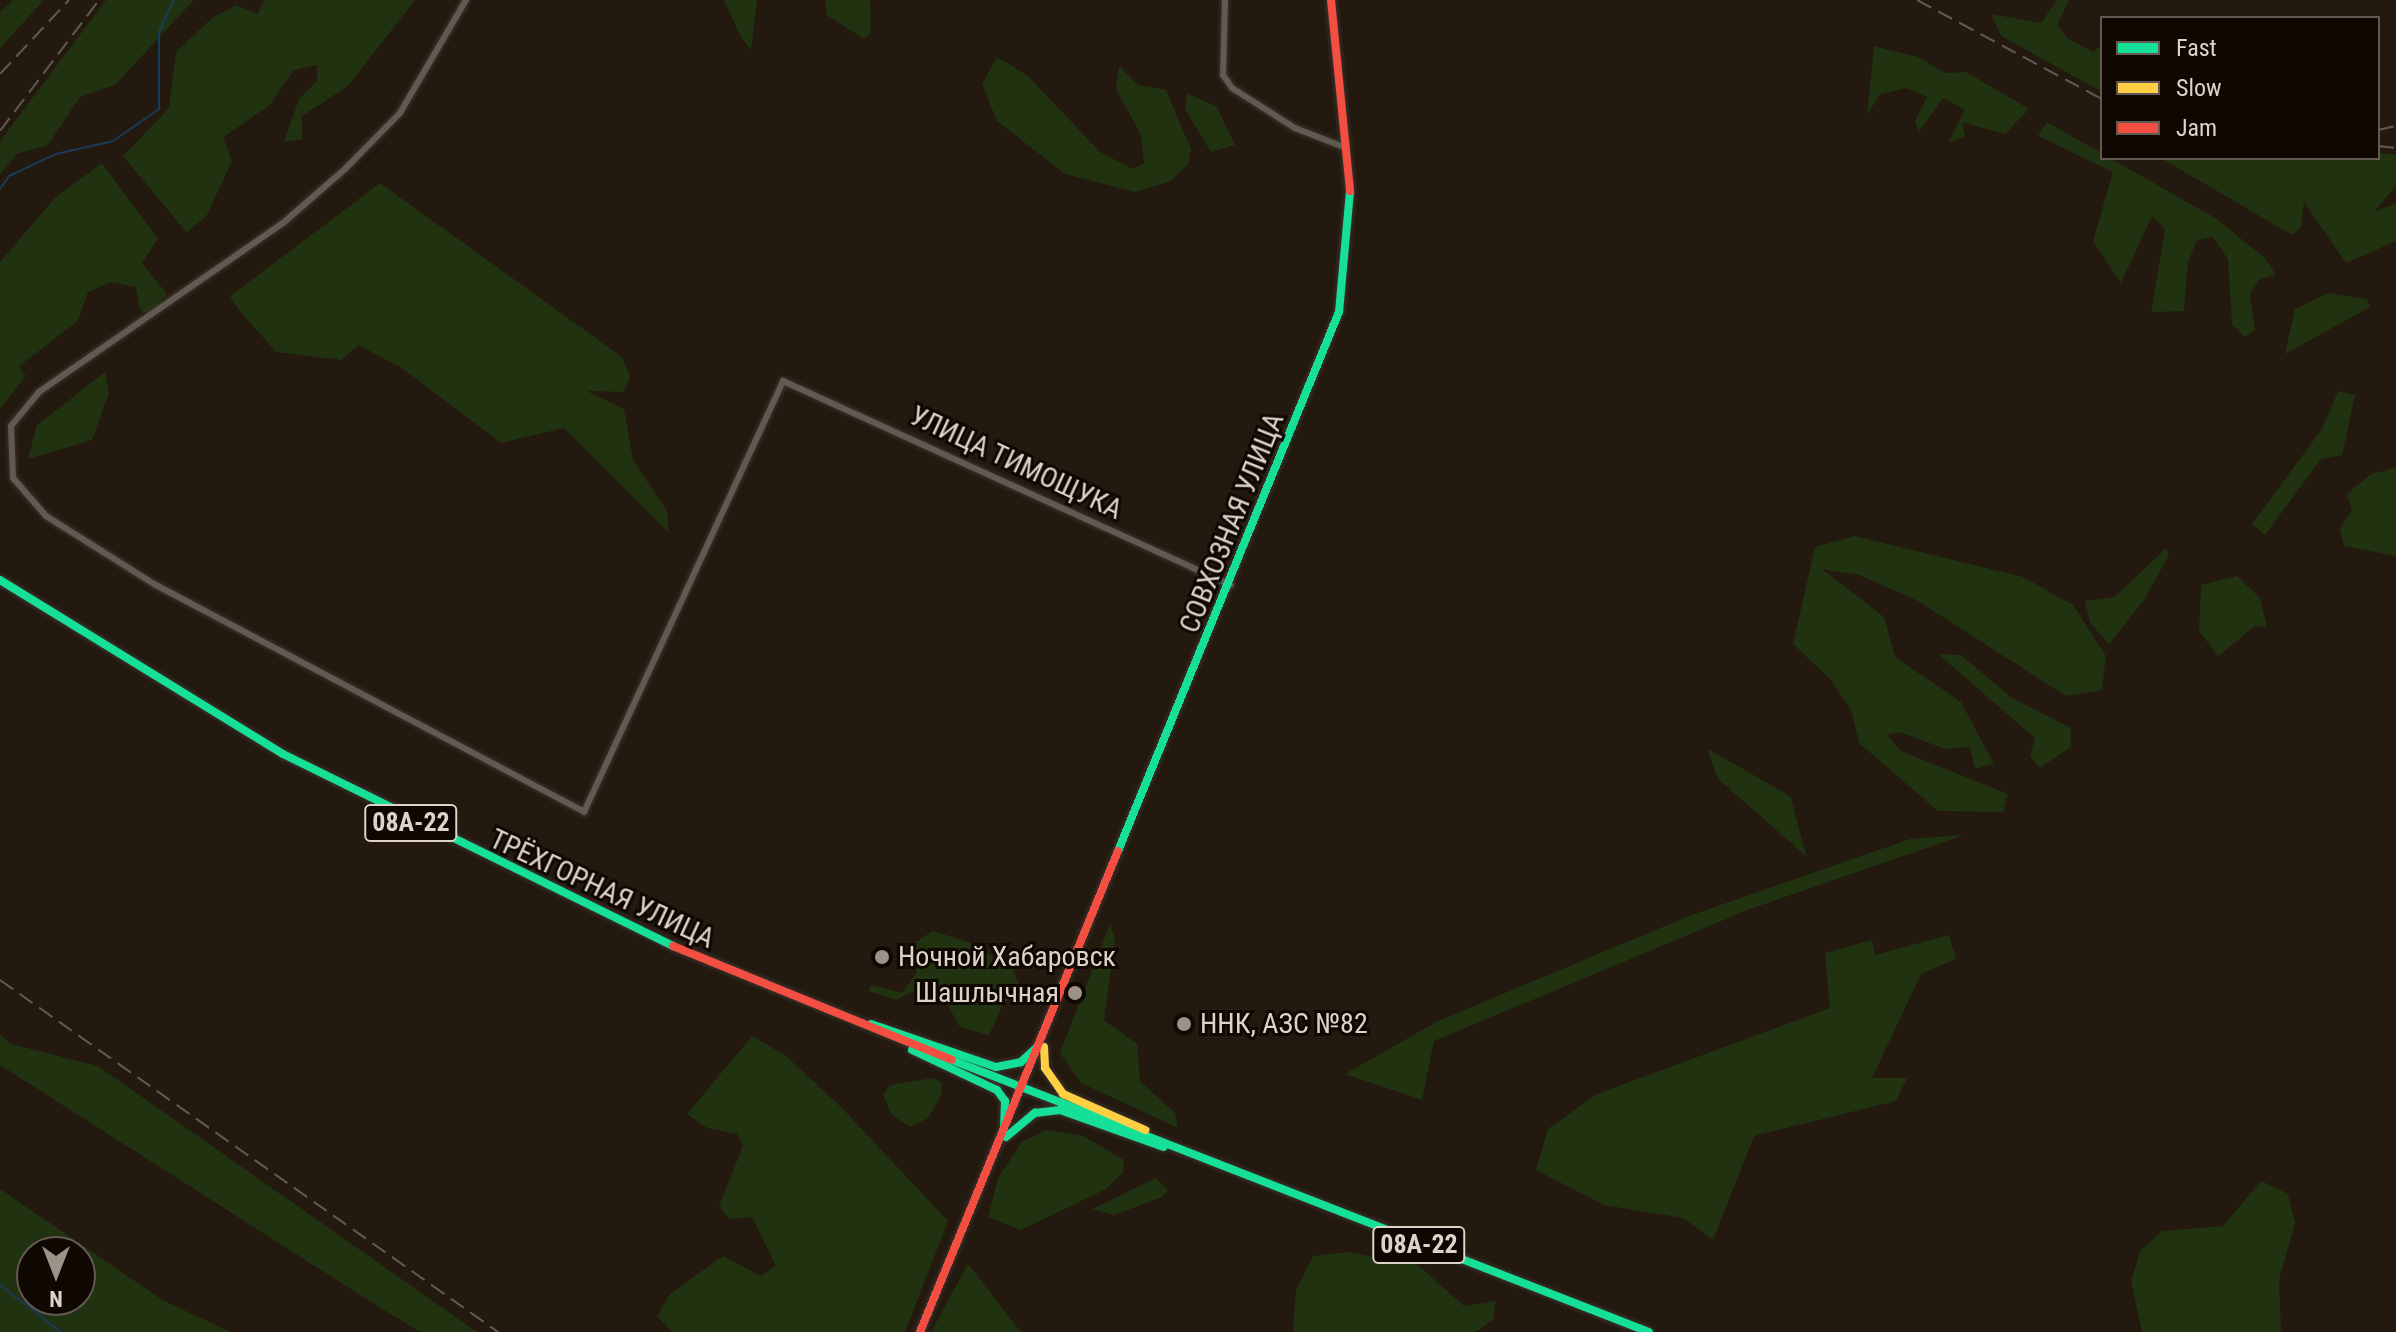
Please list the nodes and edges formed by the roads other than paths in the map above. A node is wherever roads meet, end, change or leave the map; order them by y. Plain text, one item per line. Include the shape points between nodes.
1 (466, 0) edge
2 (1225, 0) edge
3 (1331, 0) edge
4 (1346, 148) junction
5 (0, 580) edge
6 (1231, 585) junction
7 (846, 1019) junction
8 (1044, 1040) junction
9 (1023, 1088) junction
10 (1000, 1144) junction
11 (1176, 1150) junction
12 (920, 1332) edge
13 (1649, 1332) edge

1 - 6 street, УЛИЦА ТИМОЩУКА via 400,113 345,169 283,223 39,392 11,426 13,478 46,516 154,584 584,812 783,381
2 - 4 street via 1223,75 1232,88 1295,128
3 - 4 main road, СОВХОЗНАЯ УЛИЦА
4 - 6 main road, СОВХОЗНАЯ УЛИЦА via 1353,220 1339,312
5 - 7 main road, ТРЁХГОРНАЯ УЛИЦА / 08А-22 via 149,675 389,811 598,914
6 - 8 main road, СОВХОЗНАЯ УЛИЦА
7 - 8 main road via 996,1067 1021,1062
7 - 9 main road, ТРЁХГОРНАЯ УЛИЦА / 08А-22
7 - 10 main road via 997,1090 1006,1114
8 - 9 main road, СОВХОЗНАЯ УЛИЦА
8 - 11 main road via 1045,1068 1063,1094
9 - 10 main road, СОВХОЗНАЯ УЛИЦА
9 - 11 main road, ТРЁХГОРНАЯ УЛИЦА / 08А-22
10 - 11 main road via 1022,1120 1060,1110
10 - 12 main road
11 - 13 main road, 08А-22

